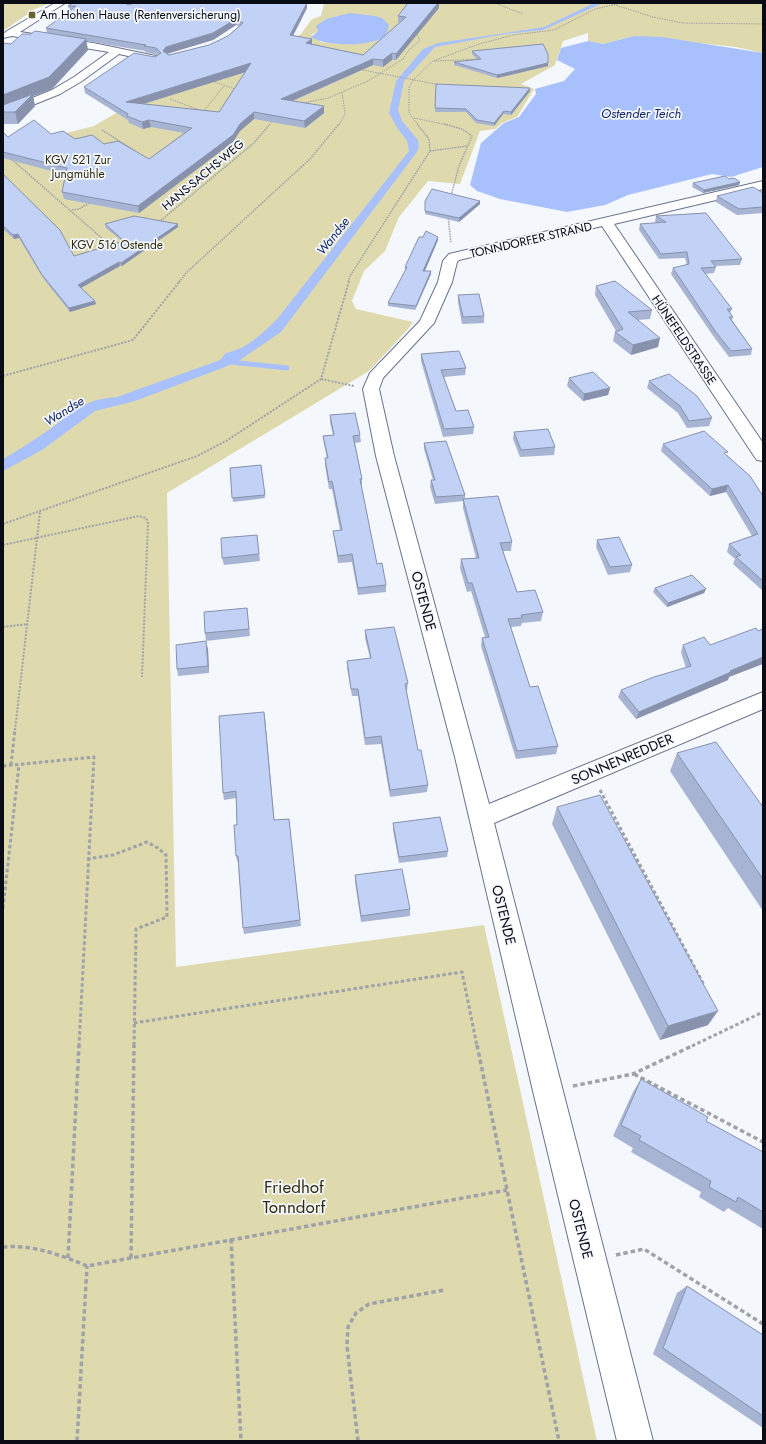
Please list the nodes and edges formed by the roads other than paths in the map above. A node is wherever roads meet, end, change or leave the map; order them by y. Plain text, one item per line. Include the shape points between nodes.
1 (62, 3) edge
2 (7, 35) edge
3 (117, 51) junction
4 (166, 60) edge
5 (3, 114) edge
6 (763, 185) edge
7 (606, 222) junction
8 (371, 389) joint
9 (763, 456) edge
10 (763, 700) edge
11 (481, 818) junction
12 (635, 1441) edge

1 - 2 street
2 - 3 street
3 - 4 street via 156,59 154,61 157,63
3 - 5 street via 56,92
6 - 7 street, TONNDORFER STRAND
7 - 8 street, TONNDORFER STRAND via 454,257 450,261 445,282 427,323 376,376
7 - 9 street, HÜNEFELDSTRASSE
8 - 11 street, OSTENDE via 385,456
10 - 11 street, SONNENREDDER
11 - 12 street, OSTENDE

